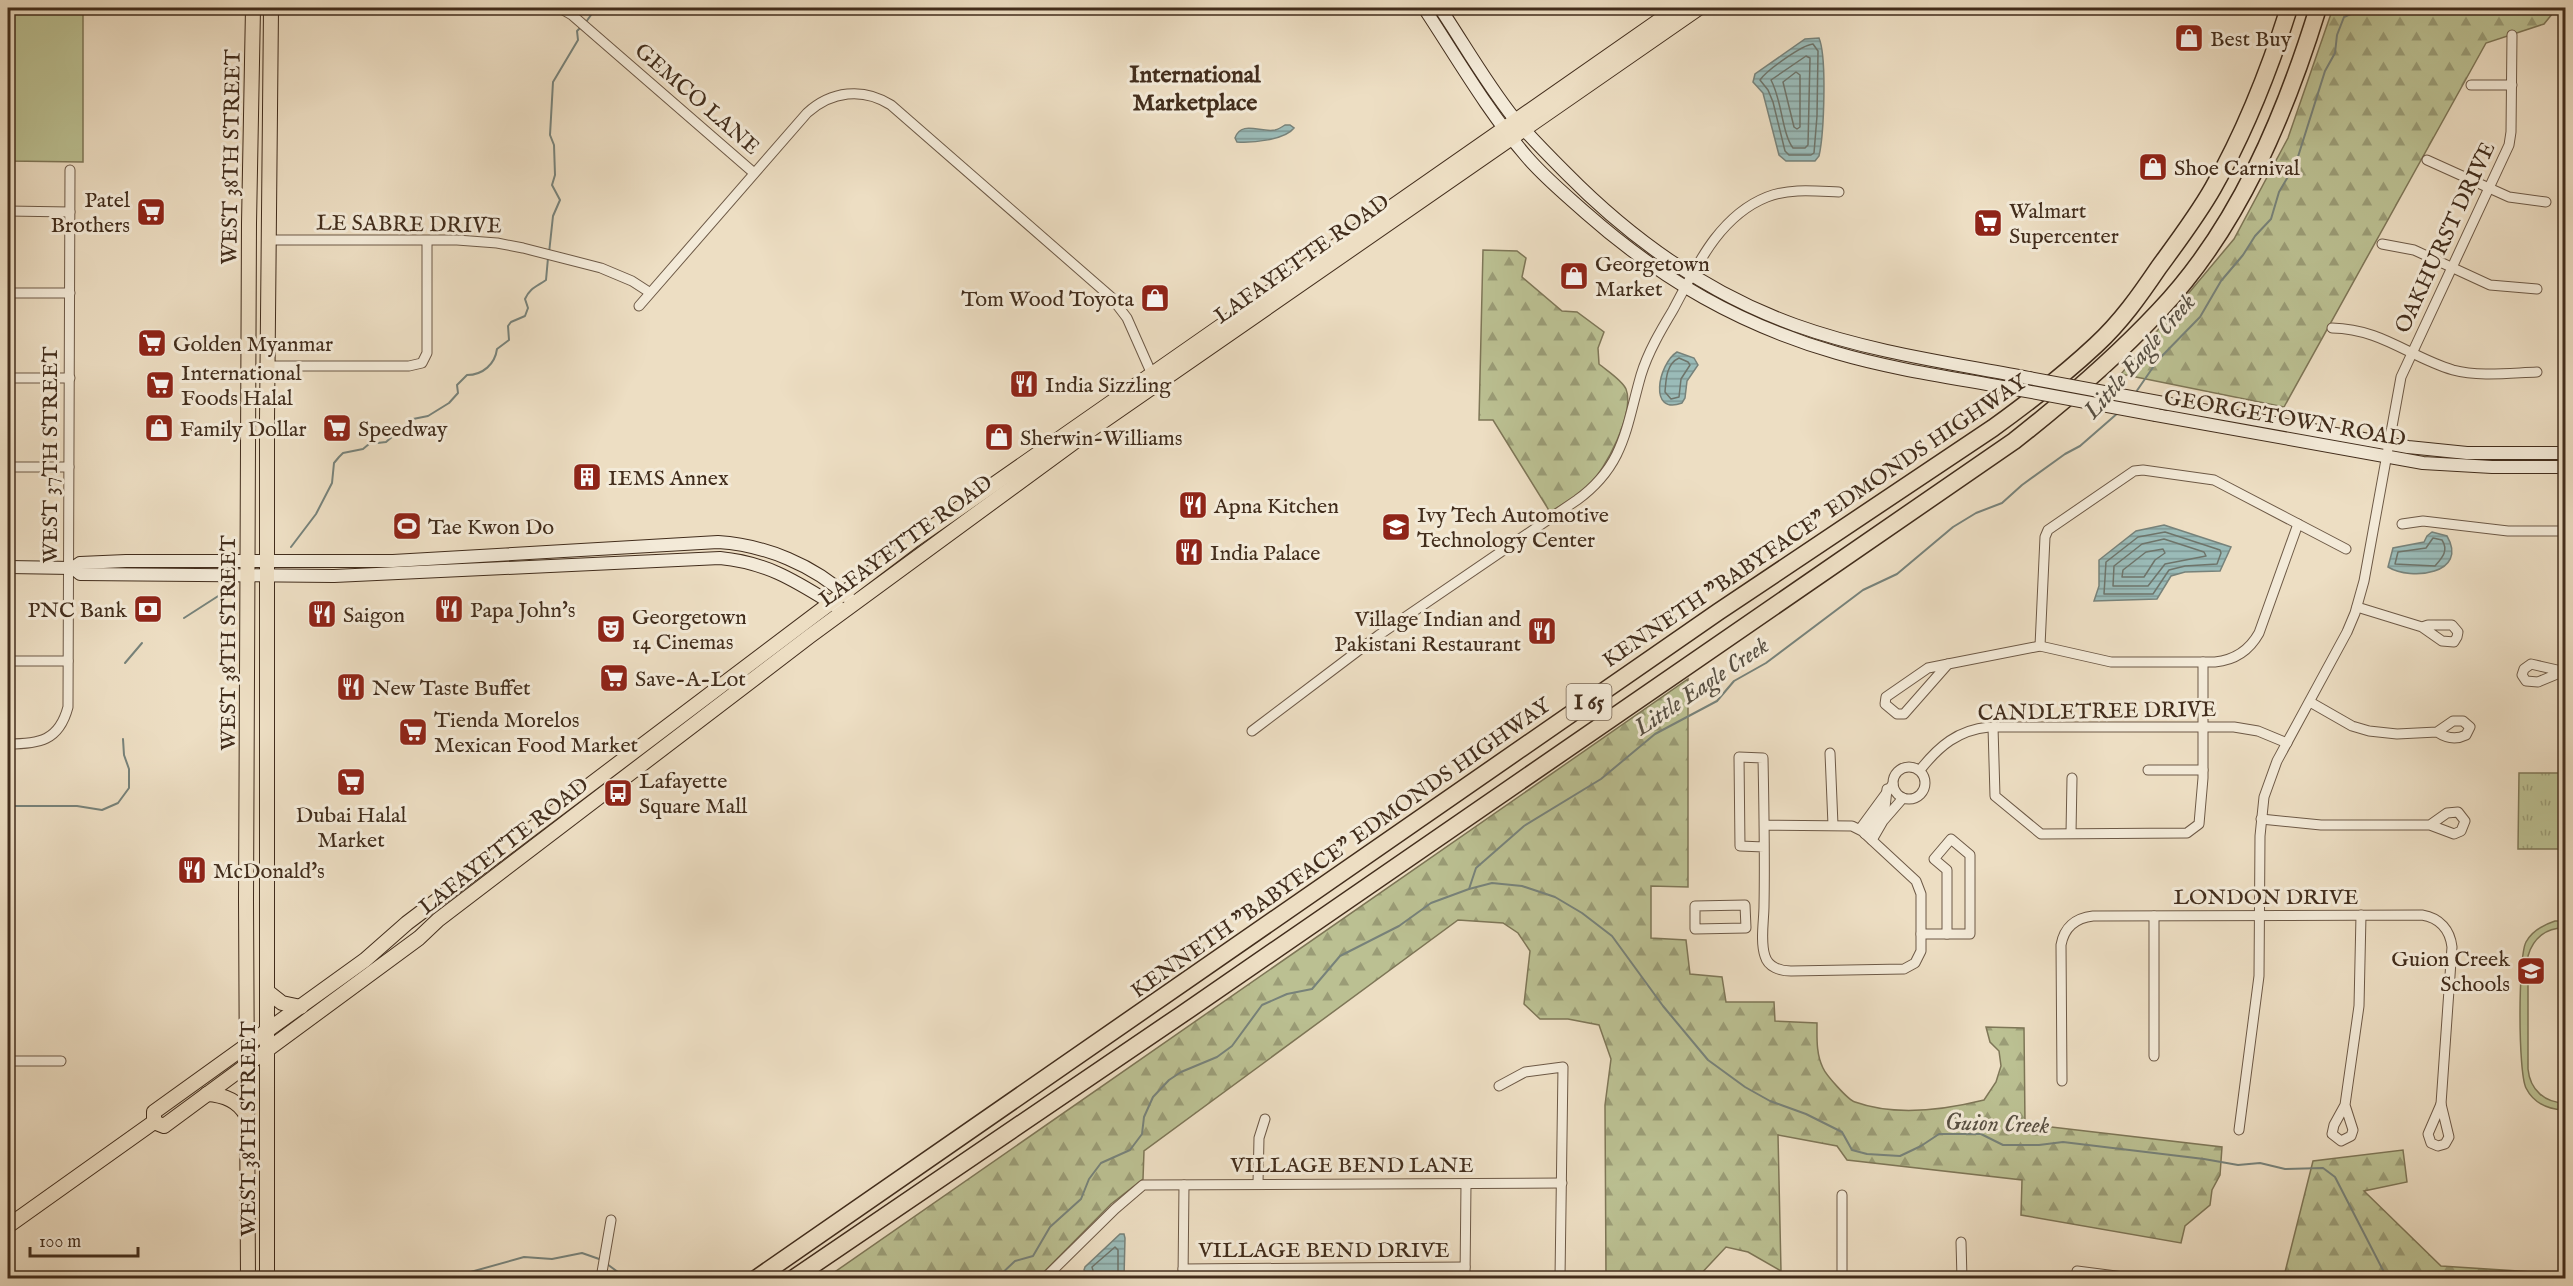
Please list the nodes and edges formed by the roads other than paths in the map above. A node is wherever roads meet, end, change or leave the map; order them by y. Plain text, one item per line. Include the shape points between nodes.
1 (254, 8) edge
2 (271, 8) edge
3 (560, 8) edge
4 (1424, 8) edge
5 (1440, 8) edge
6 (1677, 8) edge
7 (1699, 8) edge
8 (2287, 8) edge
9 (2318, 8) edge
10 (2512, 35) dead end
11 (2471, 85) dead end
12 (2512, 85) junction
13 (1514, 128) junction
14 (250, 153) junction
15 (2427, 160) dead end
16 (70, 170) dead end
17 (754, 173) junction
18 (2490, 189) junction
19 (1839, 192) dead end
20 (2546, 202) dead end
21 (8, 211) edge
22 (70, 212) junction
23 (267, 240) junction
24 (428, 241) junction
25 (2382, 244) dead end
26 (2453, 268) junction
27 (1692, 276) junction
28 (1685, 288) junction
29 (2537, 289) dead end
30 (8, 292) edge
31 (650, 292) junction
32 (70, 293) junction
33 (639, 306) dead end
34 (2332, 328) dead end
35 (249, 340) junction
36 (2413, 351) junction
37 (267, 366) junction
38 (2537, 372) dead end
39 (8, 378) edge
40 (70, 378) junction
41 (1154, 379) junction
42 (267, 405) junction
43 (2387, 450) junction
44 (2565, 453) edge
45 (8, 467) edge
46 (69, 467) junction
47 (2565, 467) edge
48 (2298, 524) junction
49 (2402, 524) dead end
50 (2565, 531) edge
51 (2346, 549) dead end
52 (8, 567) edge
53 (70, 568) junction
54 (249, 568) junction
55 (266, 568) junction
56 (843, 592) junction
57 (830, 602) junction
58 (849, 607) junction
59 (2357, 607) junction
60 (2422, 627) dead end
61 (2040, 646) junction
62 (8, 661) edge
63 (68, 661) junction
64 (2203, 662) junction
65 (1948, 664) junction
66 (2310, 702) junction
67 (2204, 727) junction
68 (1993, 728) junction
69 (248, 729) junction
70 (1252, 731) dead end
71 (2437, 732) dead end
72 (2287, 743) junction
73 (8, 744) edge
74 (1830, 753) dead end
75 (1920, 770) junction
76 (2148, 770) dead end
77 (2203, 770) junction
78 (2072, 778) dead end
79 (266, 785) junction
80 (1890, 786) junction
81 (248, 789) junction
82 (1903, 798) junction
83 (2261, 819) junction
84 (1764, 825) junction
85 (1833, 825) junction
86 (2430, 825) dead end
87 (2071, 833) junction
88 (1866, 834) junction
89 (1764, 847) junction
90 (267, 867) junction
91 (1745, 905) junction
92 (1764, 905) junction
93 (2260, 915) junction
94 (2361, 915) junction
95 (2154, 916) junction
96 (1921, 934) junction
97 (1947, 934) junction
98 (268, 992) junction
99 (301, 1007) junction
100 (267, 1032) junction
101 (246, 1046) junction
102 (267, 1051) junction
103 (2154, 1056) dead end
104 (8, 1060) edge
105 (60, 1061) dead end
106 (246, 1066) junction
107 (2062, 1081) dead end
108 (1499, 1086) dead end
109 (207, 1094) junction
110 (2441, 1104) dead end
111 (2345, 1105) dead end
112 (246, 1114) junction
113 (1265, 1119) dead end
114 (154, 1122) junction
115 (2239, 1130) dead end
116 (1258, 1183) junction
117 (1562, 1183) junction
118 (1466, 1184) junction
119 (1184, 1185) junction
120 (1842, 1195) dead end
121 (611, 1220) dead end
122 (8, 1226) edge
123 (1961, 1242) dead end
124 (1465, 1267) junction
125 (2077, 1271) dead end
126 (1183, 1274) edge
127 (248, 1278) edge
128 (267, 1278) edge
129 (601, 1278) edge
130 (757, 1278) edge
131 (794, 1278) edge
132 (1044, 1278) edge
133 (1465, 1278) edge
134 (1560, 1278) edge
135 (1842, 1278) edge
136 (1962, 1278) edge
137 (2132, 1278) edge

1 - 14 main road, WEST 38TH STREET
2 - 23 main road, WEST 38TH STREET
3 - 17 street, GEMCO LANE
4 - 13 main road
5 - 13 main road
6 - 13 main road, LAFAYETTE ROAD
7 - 13 main road, LAFAYETTE ROAD
8 - 130 highway, KENNETH "BABYFACE" EDMONDS HIGHWAY / I 65 via 2255,103 2198,213 2143,293 2097,344 2033,399
9 - 131 highway, KENNETH "BABYFACE" EDMONDS HIGHWAY / I 65 via 2284,108 2225,223 2160,310 2078,391 1994,454
10 - 12 street, OAKHURST DRIVE
11 - 12 street
12 - 18 street, OAKHURST DRIVE via 2511,138
13 - 27 main road, GEORGETOWN ROAD via 1617,223
13 - 28 main road, GEORGETOWN ROAD via 1545,175 1646,262
13 - 41 main road, LAFAYETTE ROAD
14 - 23 main road via 257,190 258,235
14 - 35 main road, WEST 38TH STREET
15 - 18 street
16 - 22 street, WEST 37TH STREET
17 - 31 street
17 - 41 street via 820,103 853,93 882,100 1111,297 1126,318
18 - 20 street via 2517,199
18 - 26 street, OAKHURST DRIVE
19 - 27 street via 1788,192 1752,204 1719,234
21 - 22 street
22 - 32 street, WEST 37TH STREET
23 - 24 street, LE SABRE DRIVE
23 - 37 main road, WEST 38TH STREET
24 - 31 street, LE SABRE DRIVE via 487,242 540,252 614,273
24 - 37 street via 427,353 422,363
25 - 26 street via 2411,249
26 - 29 street via 2490,285
26 - 36 street, OAKHURST DRIVE
27 - 28 street
27 - 43 main road, GEORGETOWN ROAD, bridge via 1759,311 1826,336
28 - 43 main road, GEORGETOWN ROAD, bridge via 1751,322 1864,360 2156,415
28 - 70 street via 1646,362 1621,448 1600,480 1577,500 1379,635
30 - 32 street
31 - 33 street
32 - 40 street, WEST 37TH STREET
34 - 36 street via 2367,332
35 - 42 main road via 257,347 259,387
35 - 54 main road, WEST 38TH STREET
36 - 38 street via 2462,372
36 - 43 street, OAKHURST DRIVE via 2398,386
37 - 42 main road, WEST 38TH STREET
39 - 40 street
40 - 46 street, WEST 37TH STREET
41 - 56 main road, LAFAYETTE ROAD
41 - 58 main road, LAFAYETTE ROAD
42 - 55 main road, WEST 38TH STREET
43 - 44 main road, GEORGETOWN ROAD
43 - 47 main road, GEORGETOWN ROAD via 2451,466
43 - 59 street, OAKHURST DRIVE
45 - 46 street
46 - 53 street, WEST 37TH STREET
48 - 51 street
48 - 61 street via 2211,479 2131,472 2048,530
48 - 64 street via 2254,642 2232,659
49 - 50 street via 2423,521 2508,531
52 - 53 main road
53 - 54 main road via 80,563
53 - 63 street, WEST 37TH STREET
54 - 55 main road
54 - 69 main road, WEST 38TH STREET
55 - 56 main road via 718,542 783,557
55 - 57 main road via 334,576 720,558 775,570
55 - 79 main road, WEST 38TH STREET
56 - 57 main road, LAFAYETTE ROAD
56 - 58 main road
57 - 58 main road
57 - 99 main road, LAFAYETTE ROAD
58 - 102 main road, LAFAYETTE ROAD
59 - 60 street
59 - 66 street, OAKHURST DRIVE
61 - 64 street via 2111,662
61 - 65 street
62 - 63 street
63 - 73 street, WEST 37TH STREET via 66,713 60,726 32,743
64 - 67 street
65 - 65 street via 1904,714 1897,714 1886,704 1886,697 1926,669
66 - 71 street via 2368,731
66 - 72 street, OAKHURST DRIVE
67 - 68 street, CANDLETREE DRIVE
67 - 72 street, CANDLETREE DRIVE via 2252,729
67 - 77 street
68 - 75 street, CANDLETREE DRIVE via 1969,731 1951,739
68 - 87 street via 1995,797 2042,834
69 - 79 main road via 255,746 256,777
69 - 81 main road, WEST 38TH STREET
72 - 83 street, OAKHURST DRIVE via 2269,780
74 - 85 street
75 - 80 street via 1904,767 1895,773
75 - 82 street via 1925,779 1924,790 1917,798
76 - 77 street
77 - 87 street via 2199,824 2187,833
78 - 87 street
79 - 90 main road, WEST 38TH STREET
80 - 82 street
80 - 88 street
81 - 90 main road via 258,800 260,852
81 - 101 main road, WEST 38TH STREET
82 - 88 street
83 - 86 street via 2321,825
83 - 93 street, OAKHURST DRIVE
84 - 85 street
84 - 89 street
84 - 89 street via 1763,758 1739,757 1740,846
85 - 88 street via 1853,826
88 - 96 street via 1918,884
89 - 92 street
90 - 98 main road, WEST 38TH STREET
91 - 91 street via 1746,928 1695,929 1695,906
91 - 92 street
92 - 96 street via 1764,956 1770,965 1786,971 1906,969 1918,959
93 - 94 street, LONDON DRIVE
93 - 95 street, LONDON DRIVE
93 - 115 street, OAKHURST DRIVE via 2259,976
94 - 110 street, LONDON DRIVE via 2428,916 2443,926 2451,940
94 - 111 street via 2359,1005
95 - 103 street
95 - 107 street, LONDON DRIVE via 2090,916 2071,924 2063,935
96 - 97 street
97 - 97 street via 1947,870 1934,859 1952,839 1970,855 1970,934
98 - 99 main road via 282,1003
98 - 100 main road, WEST 38TH STREET
99 - 100 main road, LAFAYETTE ROAD
100 - 101 main road, LAFAYETTE ROAD
100 - 102 main road, WEST 38TH STREET
101 - 106 main road, WEST 38TH STREET
101 - 114 main road, LAFAYETTE ROAD via 154,1112
102 - 106 main road, LAFAYETTE ROAD
102 - 128 main road, WEST 38TH STREET
104 - 105 street
106 - 109 main road, LAFAYETTE ROAD
106 - 112 main road, WEST 38TH STREET
108 - 117 street via 1525,1072 1563,1067
109 - 112 main road via 234,1101
109 - 114 main road, LAFAYETTE ROAD via 164,1125
112 - 127 main road, WEST 38TH STREET
113 - 116 street via 1259,1138
114 - 122 main road, LAFAYETTE ROAD
116 - 118 street, VILLAGE BEND LANE
116 - 119 street, VILLAGE BEND LANE
117 - 118 street, VILLAGE BEND LANE
117 - 134 street
118 - 124 street
119 - 126 street
119 - 132 street, VILLAGE BEND LANE via 1143,1185
120 - 135 street
121 - 129 street
123 - 136 street
124 - 126 street, VILLAGE BEND DRIVE
124 - 133 street
125 - 137 street

